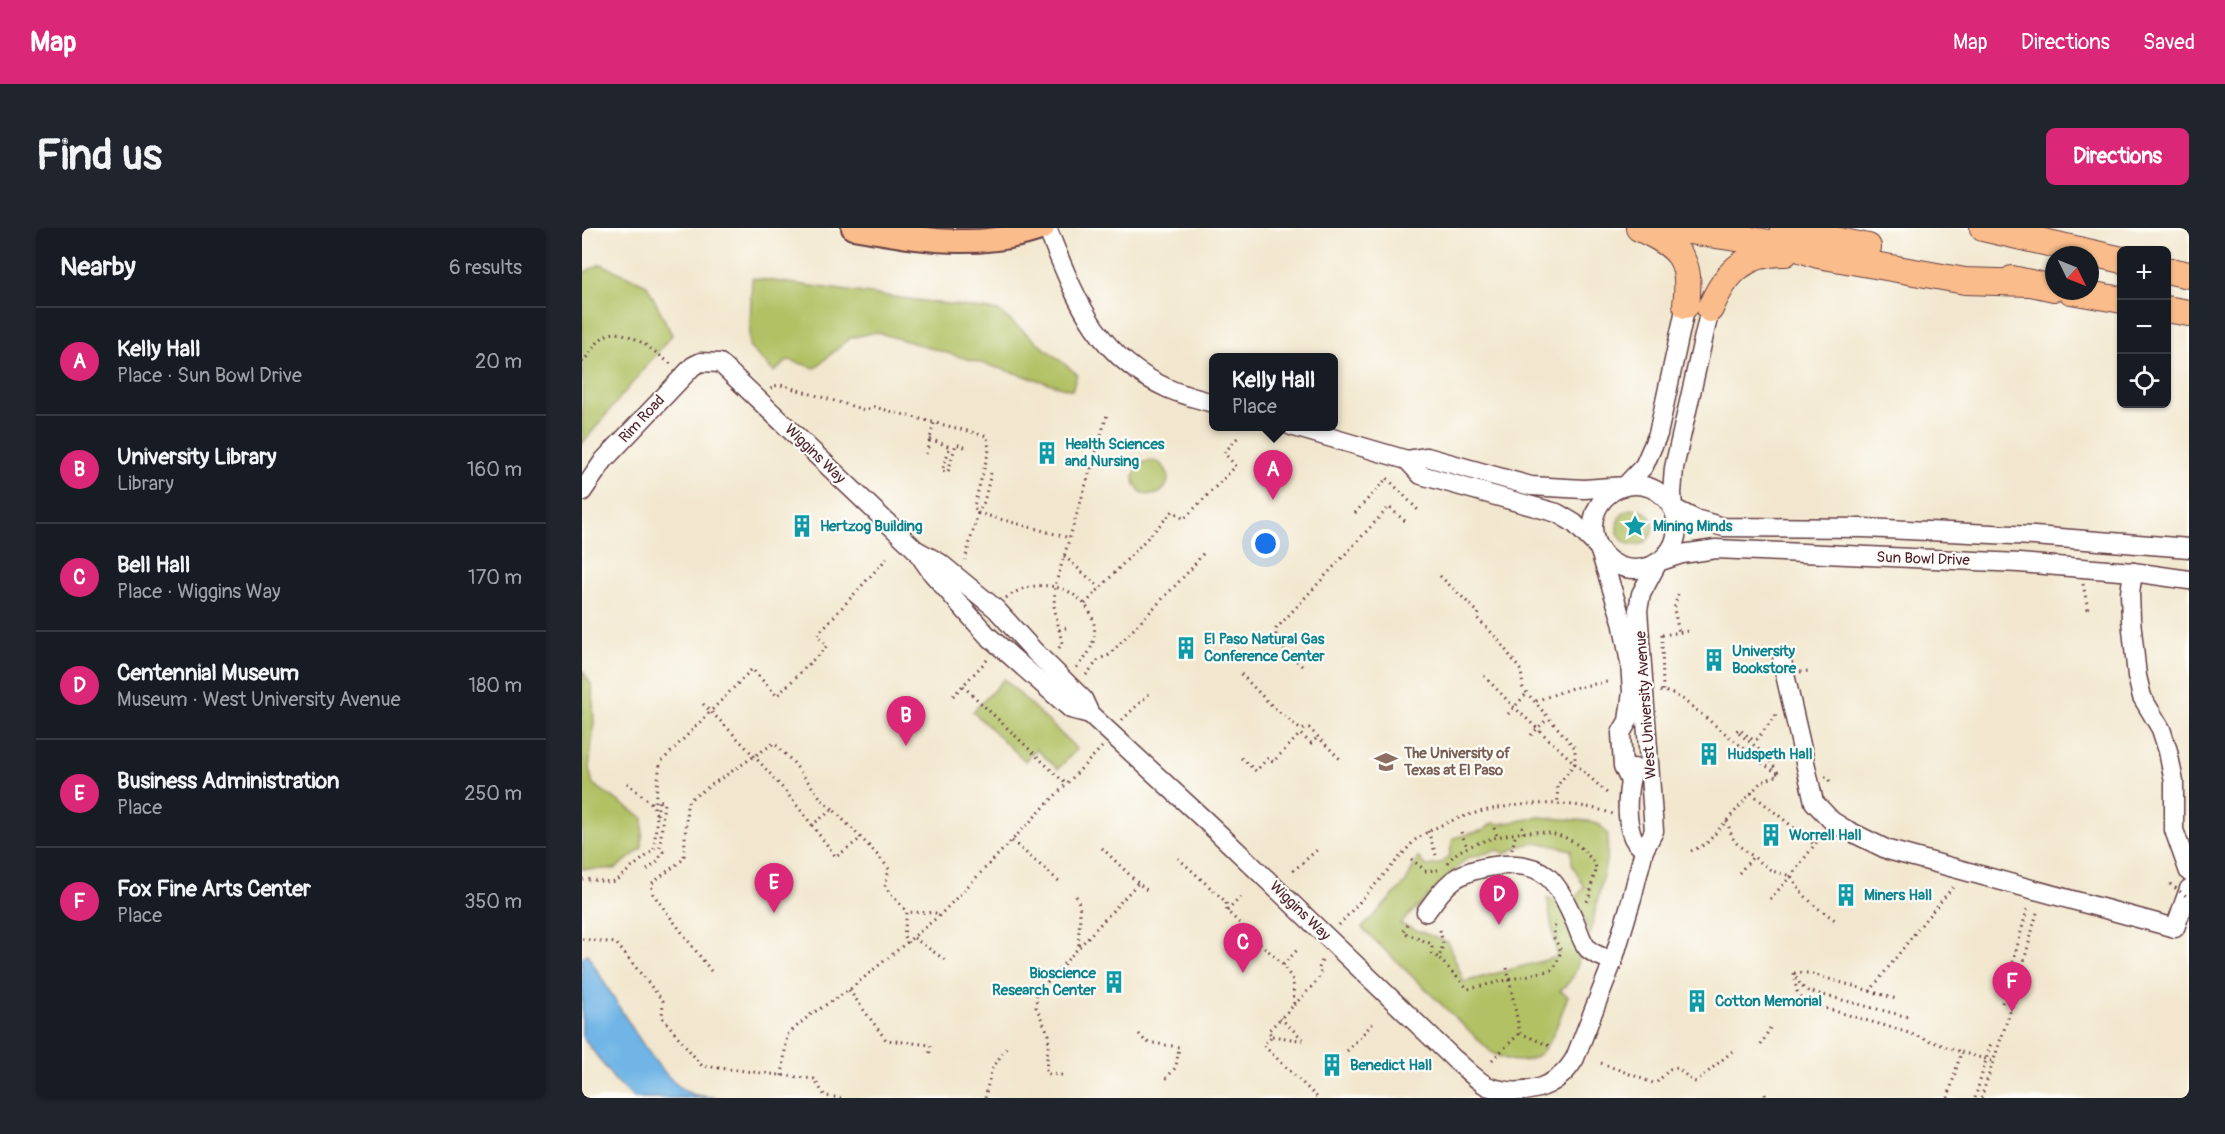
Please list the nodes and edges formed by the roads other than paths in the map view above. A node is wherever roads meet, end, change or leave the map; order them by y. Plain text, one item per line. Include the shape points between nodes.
1 (853, 228) edge
2 (1045, 228) edge
3 (1639, 228) edge
4 (1668, 228) edge
5 (1780, 228) edge
6 (1983, 228) edge
7 (929, 234) edge
8 (1818, 255) junction
9 (2117, 259) edge
10 (2171, 271) edge
11 (2189, 275) edge
12 (2042, 286) edge
13 (2099, 296) edge
14 (2117, 299) edge
15 (1698, 307) junction
16 (2171, 310) edge
17 (2189, 313) edge
18 (713, 361) joint
19 (1209, 402) edge
20 (1308, 431) edge
21 (1407, 460) junction
22 (1625, 486) junction
23 (582, 492) edge
24 (1673, 508) junction
25 (1599, 548) junction
26 (2189, 548) edge
27 (916, 550) junction
28 (1658, 562) junction
29 (2133, 572) junction
30 (2189, 580) edge
31 (1782, 661) dead end
32 (1090, 714) junction
33 (1652, 796) junction
34 (1629, 799) junction
35 (1644, 850) junction
36 (2189, 872) edge
37 (2189, 889) edge
38 (1426, 912) dead end
39 (1613, 960) junction
40 (1517, 1096) joint

1 - 7 main road
2 - 7 main road via 979,241
2 - 19 street via 1082,309 1109,347 1155,382
3 - 15 highway via 1674,248 1683,260 1688,286
4 - 8 highway via 1791,246
5 - 12 highway
6 - 9 highway
8 - 12 highway via 1965,281
8 - 15 highway via 1776,253 1747,260 1730,272
10 - 11 highway
13 - 14 highway
15 - 22 street via 1658,434 1644,466
15 - 24 street via 1674,468
16 - 17 highway
18 - 23 street, Rim Road via 701,362 683,376 604,460
18 - 27 street, Wiggins Way via 728,369
20 - 21 street
21 - 22 street via 1427,457 1530,486
21 - 25 street via 1421,475 1557,513 1574,523
22 - 24 street via 1656,491
22 - 25 street via 1605,498 1595,514 1594,533
24 - 26 street, Sun Bowl Drive via 1724,527 1855,527
24 - 28 street via 1675,539
25 - 28 street via 1622,567 1641,569
25 - 34 street, West University Avenue via 1627,642 1632,692 1628,721 1621,733
27 - 32 street, Wiggins Way via 940,563 996,609 1083,699
27 - 32 street, Wiggins Way via 993,640 1071,709
28 - 29 street, Sun Bowl Drive via 1716,549
28 - 33 street, West University Avenue via 1644,586 1638,610
29 - 30 street, Sun Bowl Drive
29 - 36 street via 2131,620 2137,676 2142,697 2161,729 2168,751 2174,782 2174,830
31 - 37 street via 1811,794 1818,808 1832,821 1859,837 1888,850 2175,928
32 - 40 street, Wiggins Way via 1454,1059 1489,1087
33 - 34 street
33 - 35 street, West University Avenue via 1654,831
34 - 35 street, West University Avenue via 1631,834
35 - 39 street, West University Avenue
38 - 39 street via 1454,878 1479,868 1512,863 1534,867 1547,875 1564,898 1586,947
39 - 40 street, West University Avenue via 1570,1068 1540,1091

